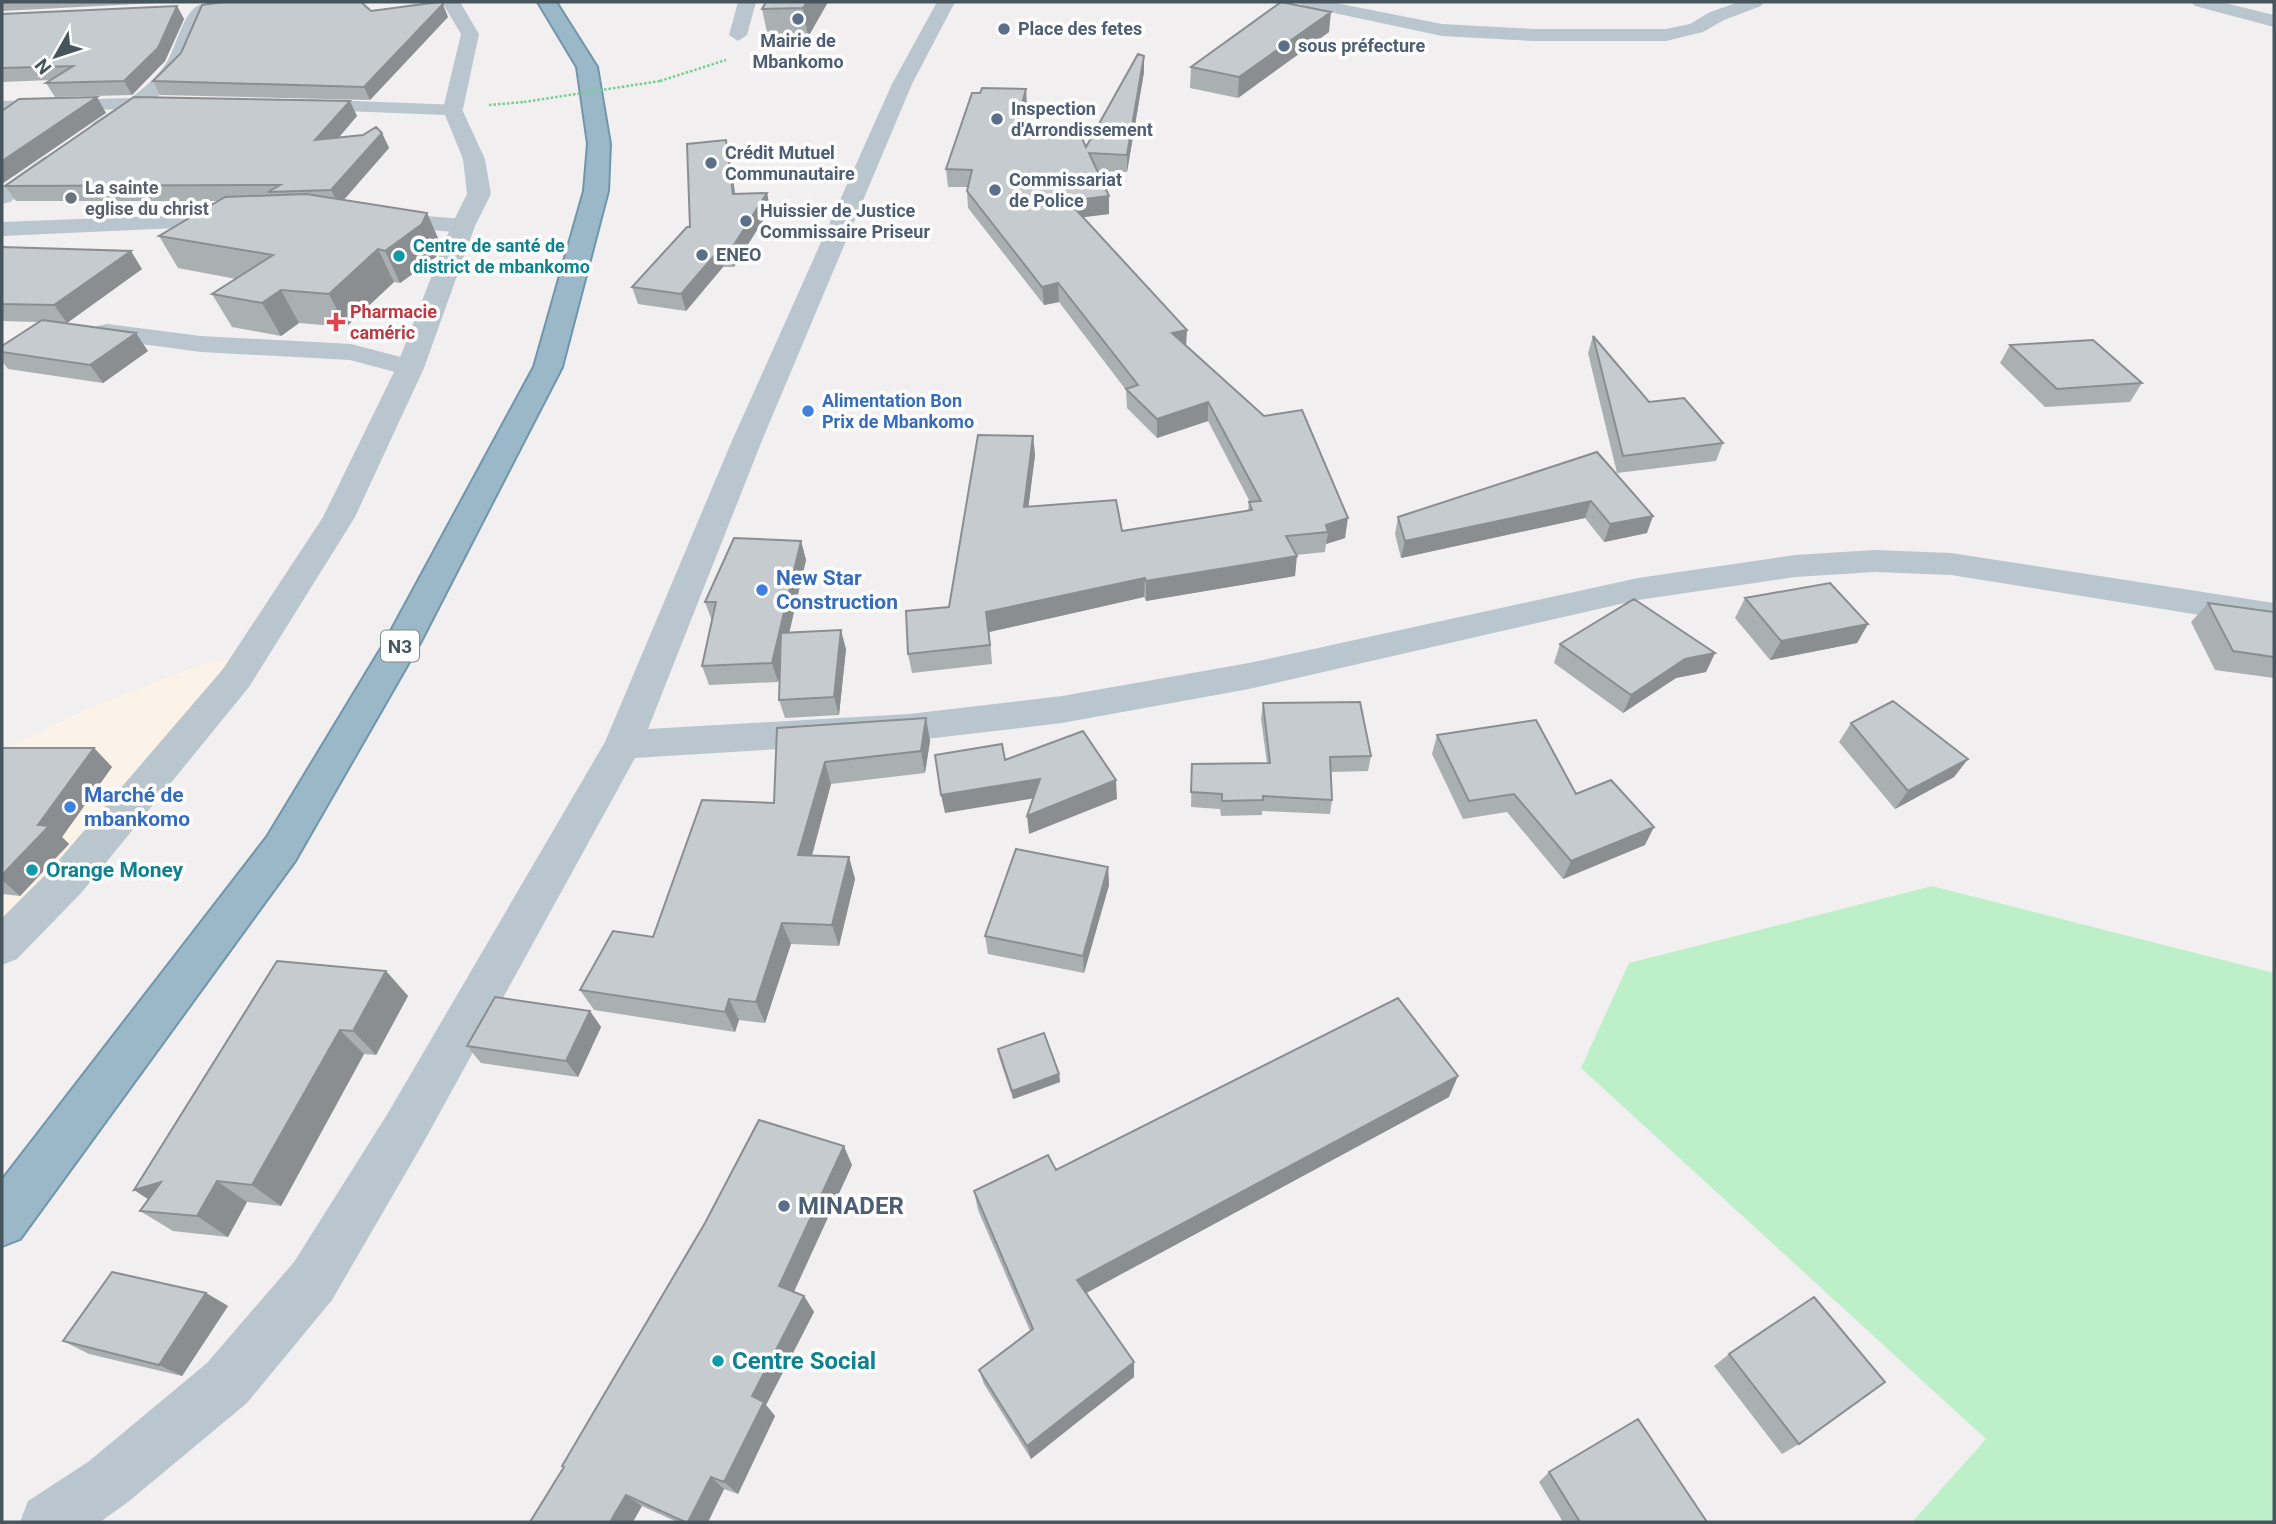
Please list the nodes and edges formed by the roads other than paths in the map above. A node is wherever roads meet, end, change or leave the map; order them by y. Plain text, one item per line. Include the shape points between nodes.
1 (451, 2) edge
2 (547, 2) edge
3 (747, 2) edge
4 (946, 2) edge
5 (1306, 2) edge
6 (1755, 2) edge
7 (2201, 2) edge
8 (173, 11) edge
9 (2274, 21) edge
10 (738, 35) road end
11 (138, 103) junction
12 (204, 104) edge
13 (270, 104) edge
14 (2, 107) edge
15 (453, 109) junction
16 (2, 197) edge
17 (354, 216) edge
18 (261, 219) edge
19 (464, 226) junction
20 (2, 229) edge
21 (107, 332) edge
22 (410, 368) junction
23 (2274, 615) edge
24 (623, 744) junction
25 (2, 946) edge
26 (2, 1221) edge
27 (49, 1522) edge

1 - 15 street via 470,34
2 - 26 highway, N3 via 587,67 599,144 596,191 548,367 402,643 281,849
3 - 10 street
4 - 24 street via 902,83 746,443
5 - 6 street via 1442,30 1666,35 1696,28
7 - 9 street
8 - 11 street via 207,9 176,65
11 - 12 street
11 - 14 street
11 - 16 street
13 - 15 street
15 - 19 street via 474,159 479,194
17 - 19 street
18 - 20 street
19 - 22 street
21 - 22 street via 201,344 351,352
22 - 25 street via 339,517 236,678 67,880
23 - 24 street via 1945,564 1878,561 1770,567 1594,596 1251,675 1074,707 810,736
24 - 27 street via 405,1129 313,1281 227,1382 108,1482

